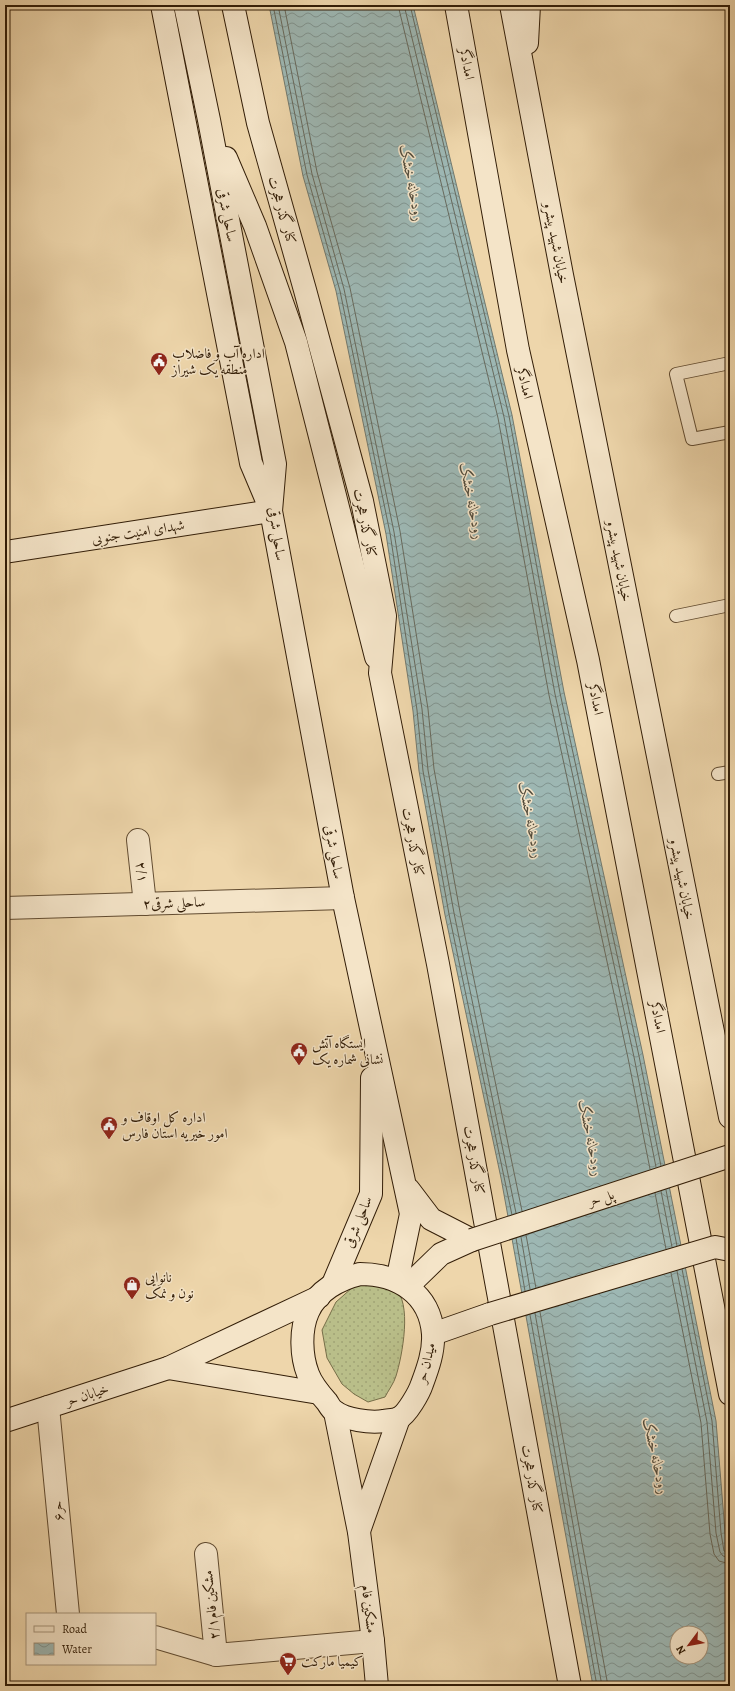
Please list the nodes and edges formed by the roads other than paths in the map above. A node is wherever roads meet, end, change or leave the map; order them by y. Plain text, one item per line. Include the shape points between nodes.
1 (162, 5) edge
2 (185, 5) edge
3 (233, 5) edge
4 (456, 5) edge
5 (511, 5) edge
6 (529, 5) edge
7 (525, 80) junction
8 (209, 120) junction
9 (730, 363) edge
10 (730, 432) edge
11 (271, 511) junction
12 (5, 552) edge
13 (730, 605) edge
14 (676, 616) dead end
15 (380, 673) junction
16 (138, 840) dead end
17 (343, 898) junction
18 (146, 904) junction
19 (5, 908) edge
20 (372, 1039) junction
21 (730, 1116) edge
22 (730, 1156) edge
23 (404, 1184) junction
24 (472, 1240) junction
25 (730, 1250) edge
26 (402, 1283) junction
27 (326, 1290) junction
28 (433, 1334) junction
29 (168, 1368) junction
30 (318, 1393) junction
31 (730, 1394) edge
32 (48, 1407) junction
33 (335, 1412) junction
34 (399, 1418) junction
35 (5, 1421) edge
36 (359, 1532) junction
37 (206, 1554) dead end
38 (68, 1613) edge
39 (156, 1637) edge
40 (373, 1641) junction
41 (216, 1655) junction
42 (377, 1686) edge
43 (570, 1686) edge

1 - 11 main road via 251,463
2 - 8 main road, ساحلی شرقی
3 - 15 main road, کنار گذر هجرت via 258,123 362,501 385,616
4 - 31 main road, امدادگر via 518,350 588,660
5 - 7 main road, خیابان شهید پیشرو
6 - 7 main road
7 - 21 main road, خیابان شهید پیشرو
8 - 11 main road, ساحلی شرقی via 275,464
8 - 15 main road via 255,226 296,342
9 - 10 lane via 676,374 692,439
11 - 12 main road, شهدای امنیت جنوبی
11 - 17 main road, ساحلی شرقی
13 - 14 lane
15 - 43 main road, کنار گذر هجرت via 441,980
16 - 18 main road, ۲/‍‍۱
17 - 18 main road, ساحلی شرقی۲
17 - 20 main road, ساحلی شرقی
18 - 19 main road, ساحلی شرقی۲
20 - 23 main road, ساحلی شرقی
20 - 27 main road, ساحلی شرقی via 371,1194
22 - 24 main road, پل حر, bridge
23 - 24 main road via 431,1220
23 - 26 main road, ساحلی شرقی via 411,1214
24 - 26 main road, پل حر via 441,1254
25 - 28 main road, bridge via 715,1247 490,1314
26 - 27 main road via 374,1274 360,1274 346,1277
26 - 28 main road, میدان حر via 420,1300 429,1316
27 - 29 main road, خیابان حر
27 - 30 main road via 308,1311 303,1332 308,1374
28 - 34 main road, میدان حر via 432,1352 417,1397
29 - 30 main road
29 - 32 main road, خیابان حر
30 - 33 main road
32 - 35 main road, خیابان حر
32 - 38 main road, حر۶
33 - 34 main road via 361,1422
33 - 36 main road, مشکین فام
34 - 36 main road, مشکین فام
36 - 40 main road, مشکین فام
37 - 41 main road, ۲/۱مشکین فام
39 - 41 main road
40 - 41 main road
40 - 42 main road, مشکین فام

